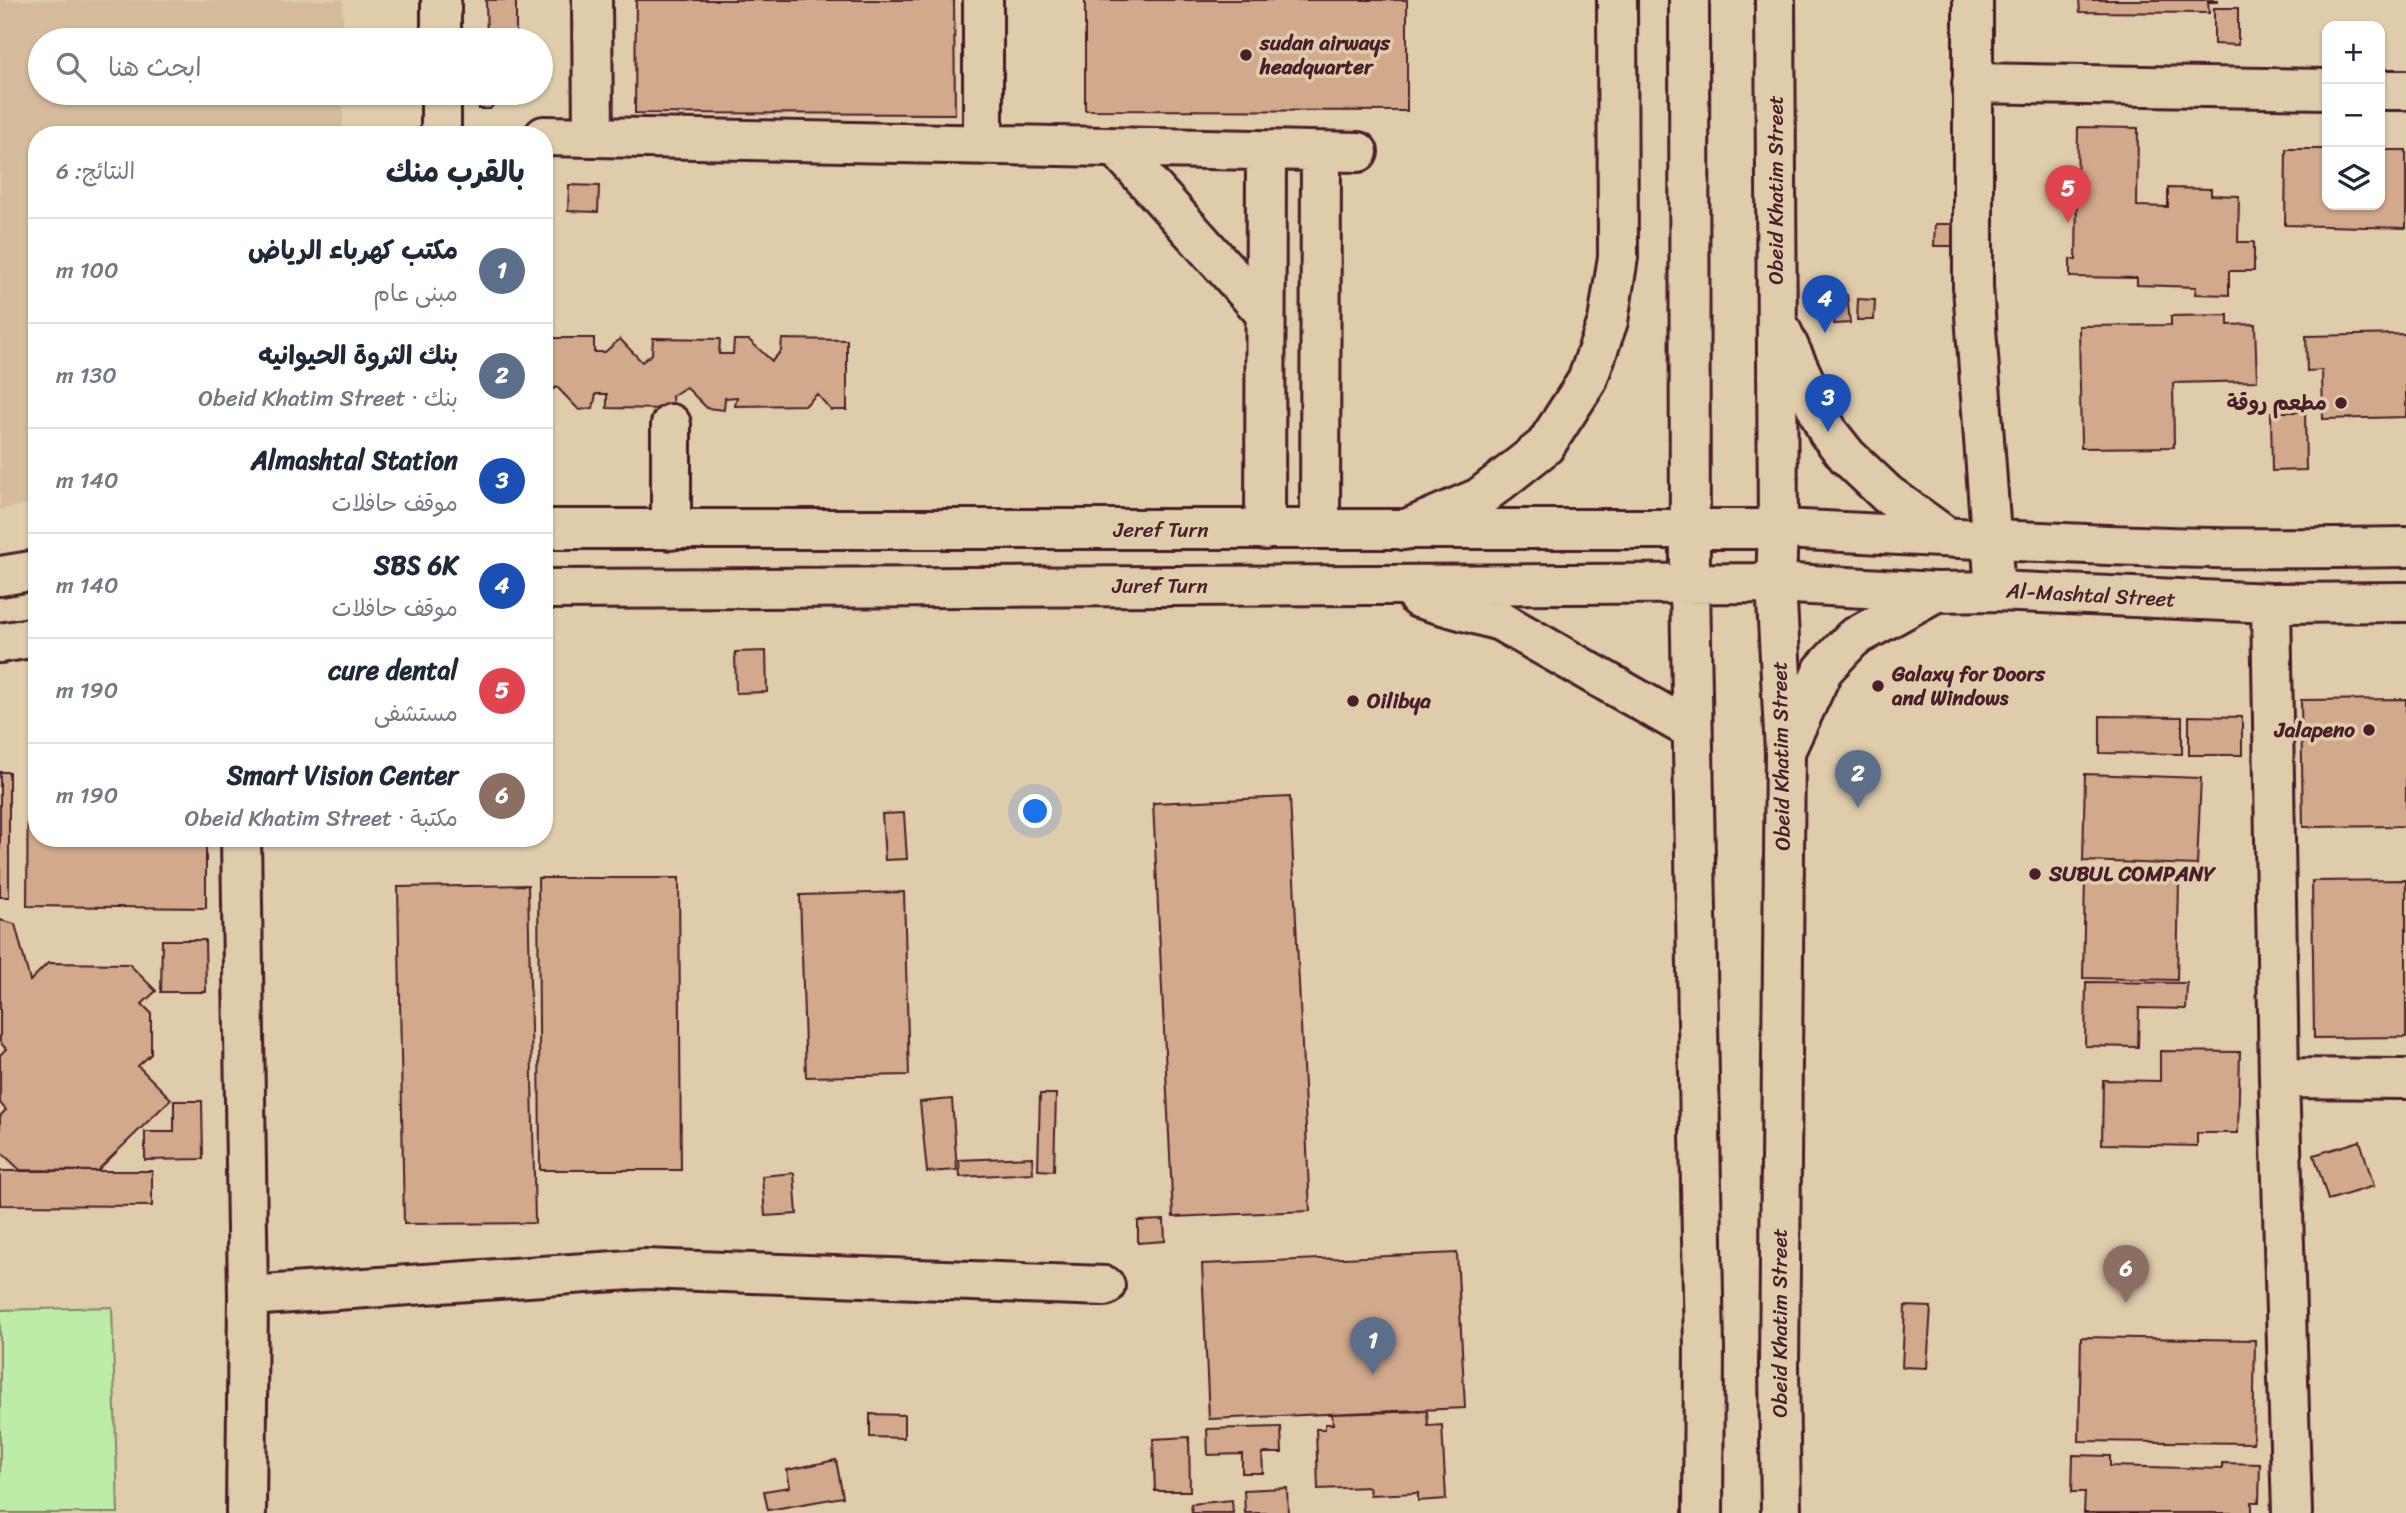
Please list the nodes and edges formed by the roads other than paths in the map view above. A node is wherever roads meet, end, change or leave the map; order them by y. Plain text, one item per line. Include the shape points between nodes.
1 (441, 0) edge
2 (592, 0) edge
3 (983, 0) edge
4 (1617, 0) edge
5 (1689, 0) edge
6 (1775, 0) edge
7 (1973, 0) edge
8 (441, 28) edge
9 (1972, 83) junction
10 (2322, 89) edge
11 (2385, 90) edge
12 (2406, 90) edge
13 (441, 105) edge
14 (441, 126) edge
15 (553, 136) edge
16 (593, 137) junction
17 (983, 145) junction
18 (1117, 148) junction
19 (1266, 151) junction
20 (1321, 152) junction
21 (1358, 152) dead end
22 (1265, 313) junction
23 (1777, 322) junction
24 (671, 424) dead end
25 (553, 529) edge
26 (1320, 529) junction
27 (1691, 529) junction
28 (1778, 529) junction
29 (671, 530) junction
30 (1265, 530) junction
31 (1404, 530) junction
32 (1945, 536) junction
33 (1992, 541) junction
34 (2406, 547) edge
35 (28, 571) edge
36 (0, 576) edge
37 (1690, 583) junction
38 (1776, 583) junction
39 (1362, 585) junction
40 (553, 589) edge
41 (1995, 591) junction
42 (1936, 592) junction
43 (2406, 602) edge
44 (2272, 603) junction
45 (28, 638) edge
46 (0, 643) edge
47 (1692, 730) junction
48 (1784, 752) junction
49 (241, 847) edge
50 (2279, 1078) junction
51 (2406, 1079) edge
52 (1105, 1286) dead end
53 (248, 1296) junction
54 (246, 1513) edge
55 (1703, 1513) edge
56 (1781, 1513) edge
57 (2292, 1513) edge

1 - 8 main road
2 - 16 main road
3 - 17 main road
4 - 31 main road via 1618,257 1608,321 1587,382 1545,446 1479,498
5 - 27 main road
6 - 23 main road, Obeid Khatim Street
7 - 9 main road
9 - 10 main road
9 - 33 main road via 1973,287
11 - 12 main road
13 - 14 main road
15 - 16 main road
16 - 17 main road
17 - 18 main road
18 - 19 main road
18 - 22 main road
19 - 20 main road
19 - 22 main road
20 - 21 main road
20 - 26 main road
22 - 30 main road
23 - 28 main road, Obeid Khatim Street
23 - 32 main road via 1828,432 1887,494
24 - 29 main road
25 - 29 main road, Jeref Turn
26 - 30 main road, Jeref Turn
26 - 31 main road, Jeref Turn
27 - 28 main road, Jeref Turn
27 - 31 main road, Jeref Turn
27 - 37 main road
28 - 32 main road
28 - 38 main road, Obeid Khatim Street
29 - 30 main road, Jeref Turn
32 - 33 main road
33 - 34 main road via 2215,548
33 - 41 main road
35 - 36 main road
37 - 38 main road, Juref Turn
37 - 39 main road, Juref Turn
37 - 47 main road
38 - 42 main road, Al-Mashtal Street
38 - 48 main road, Obeid Khatim Street
39 - 40 main road, Juref Turn
39 - 47 main road via 1500,621
41 - 42 main road, Al-Mashtal Street
41 - 44 main road, Al-Mashtal Street
42 - 48 main road via 1853,638 1823,670
43 - 44 main road, Al-Mashtal Street
44 - 50 main road
45 - 46 main road
47 - 55 main road
48 - 56 main road, Obeid Khatim Street
49 - 53 main road
50 - 51 main road
50 - 57 main road
52 - 53 main road via 645,1269
53 - 54 main road

